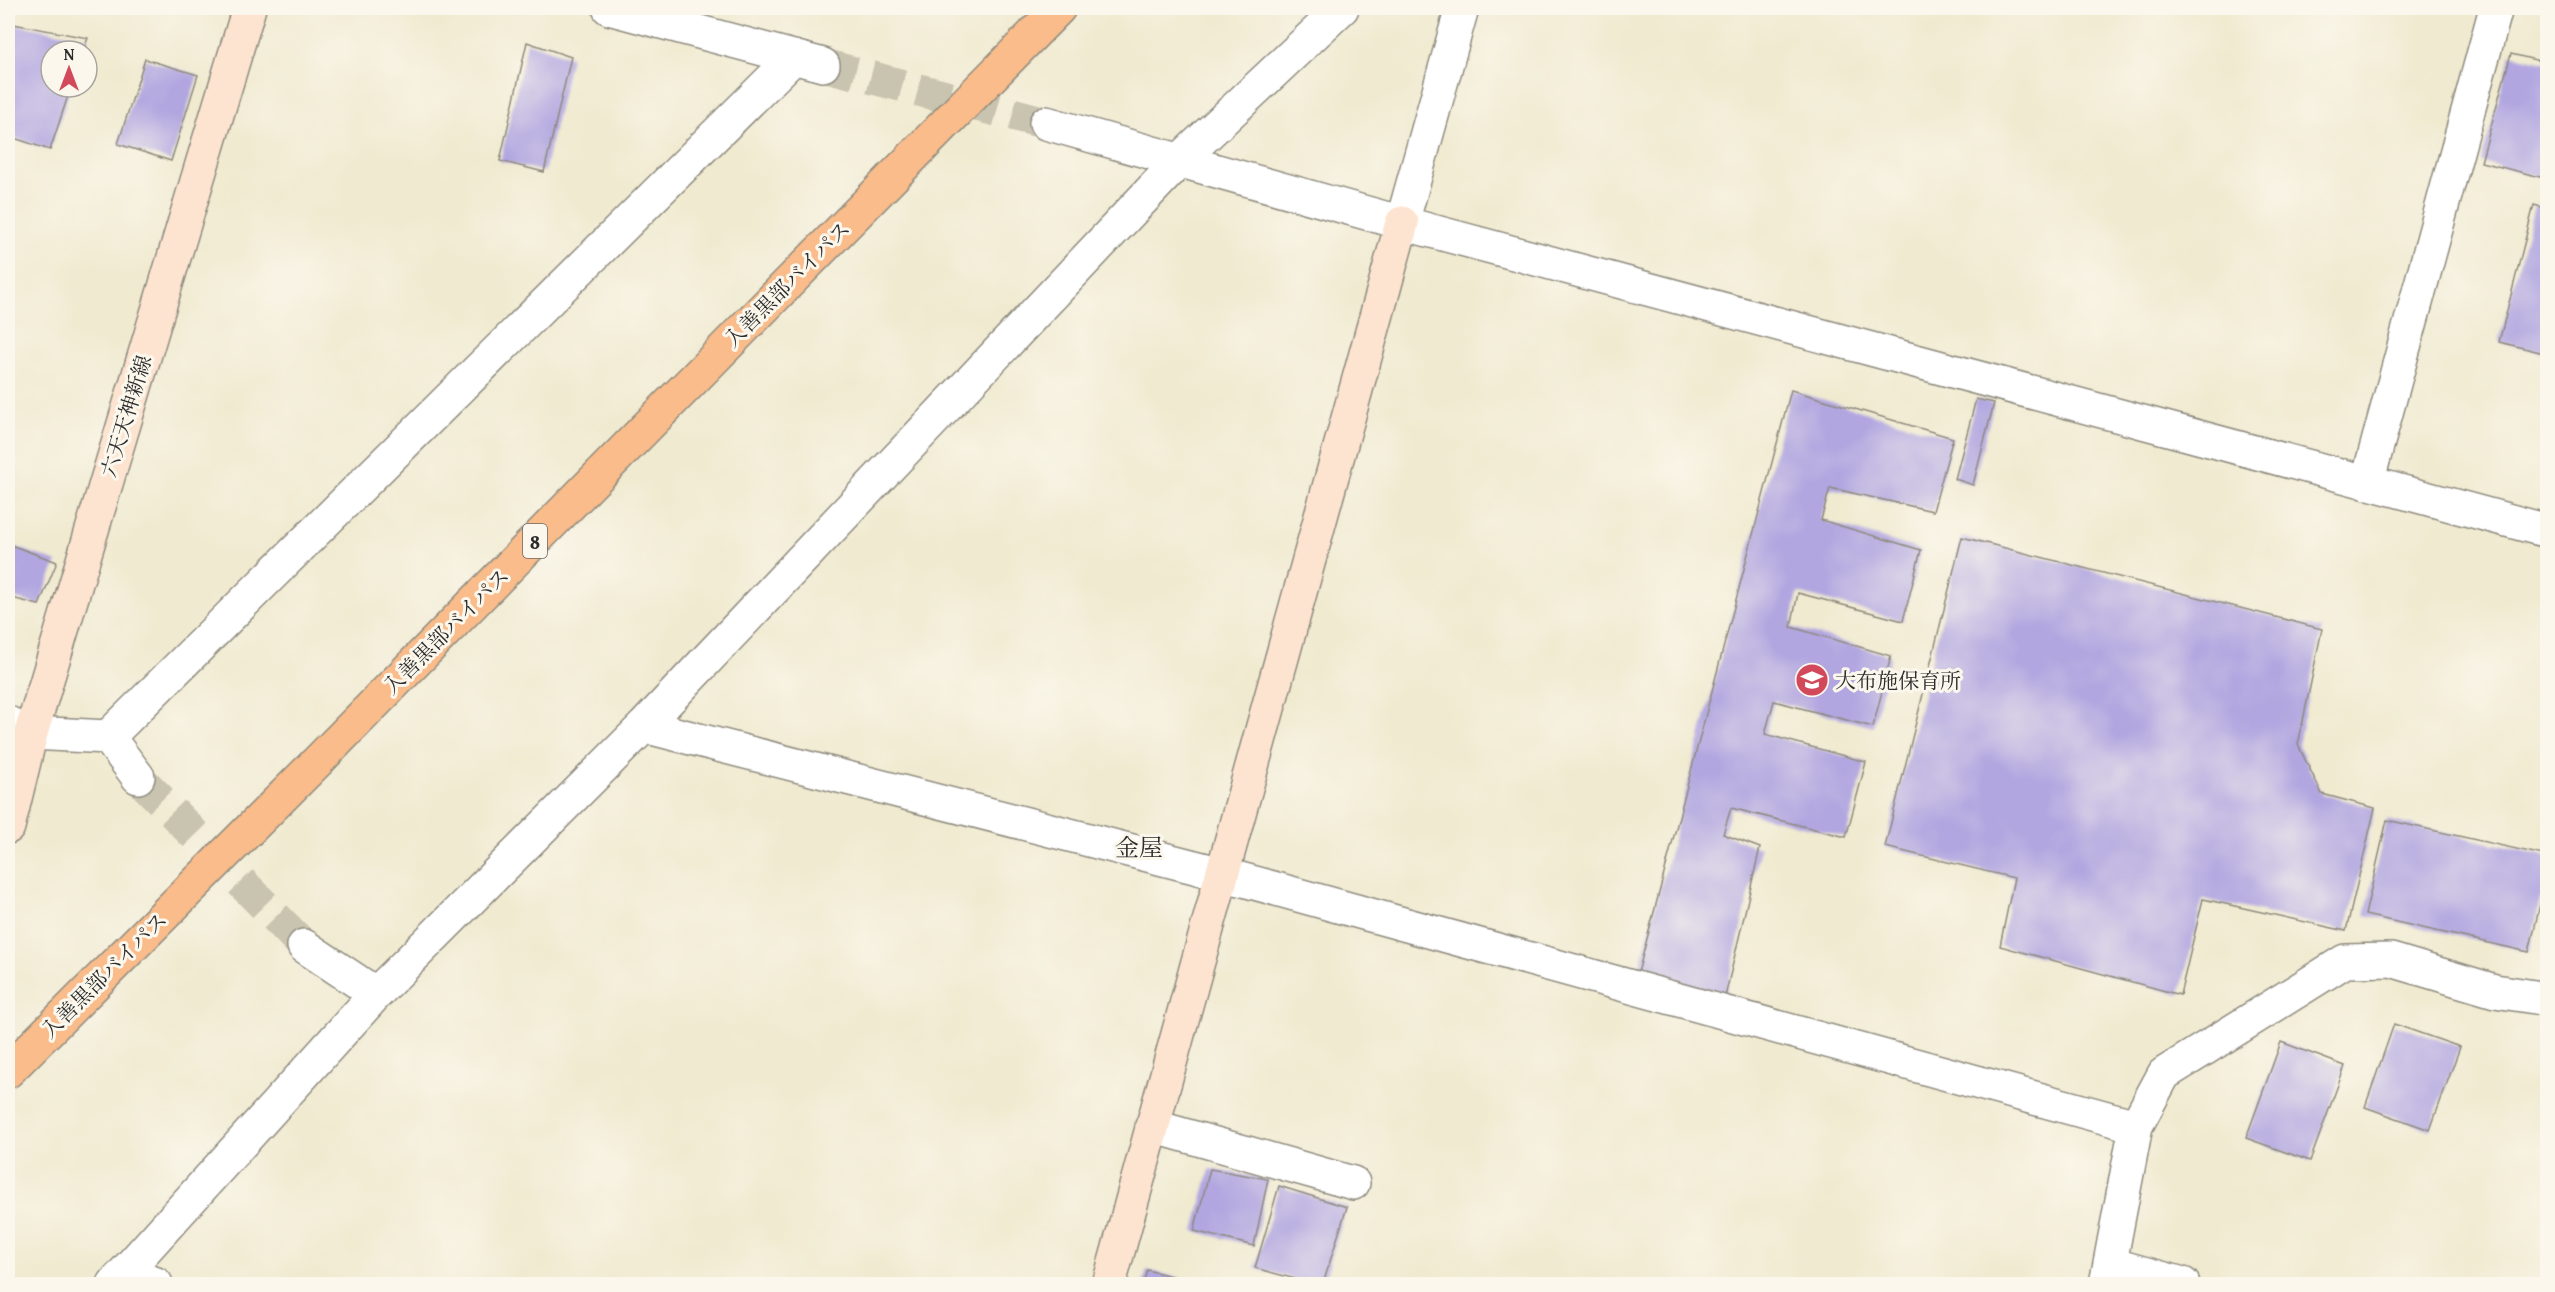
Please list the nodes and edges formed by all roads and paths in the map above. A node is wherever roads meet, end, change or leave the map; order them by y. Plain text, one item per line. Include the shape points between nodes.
1 (249, 8) edge
2 (609, 8) edge
3 (1059, 8) edge
4 (1342, 8) edge
5 (1462, 8) edge
6 (2496, 8) edge
7 (1046, 123) tunnel mouth
8 (1179, 160) junction
9 (1402, 223) junction
10 (2367, 483) junction
11 (2547, 531) edge
12 (644, 726) junction
13 (19, 728) edge
14 (108, 737) junction
15 (138, 777) tunnel mouth
16 (8, 826) edge
17 (1222, 874) junction
18 (304, 946) tunnel mouth
19 (376, 994) junction
20 (2547, 999) edge
21 (8, 1071) edge
22 (1152, 1126) junction
23 (2136, 1126) junction
24 (1353, 1183) dead end
25 (2108, 1274) edge
26 (120, 1279) edge
27 (156, 1284) edge
28 (1109, 1284) edge
29 (2183, 1284) edge

1 - 13 street, 六天天神新線
2 - 14 street via 809,61
3 - 21 highway, 入善黒部バイパス / 8
4 - 8 street
5 - 9 street
6 - 10 street
7 - 8 street
8 - 9 street
8 - 12 street
9 - 10 street
9 - 17 street
10 - 11 street
12 - 17 street
12 - 19 street
13 - 14 street
13 - 16 street, 六天天神新線
14 - 15 street
17 - 22 street
17 - 23 street
18 - 19 street
19 - 26 street
20 - 23 street via 2494,991 2391,960 2345,961 2164,1074
22 - 24 street
22 - 28 street
23 - 25 street
25 - 29 street
26 - 27 street

